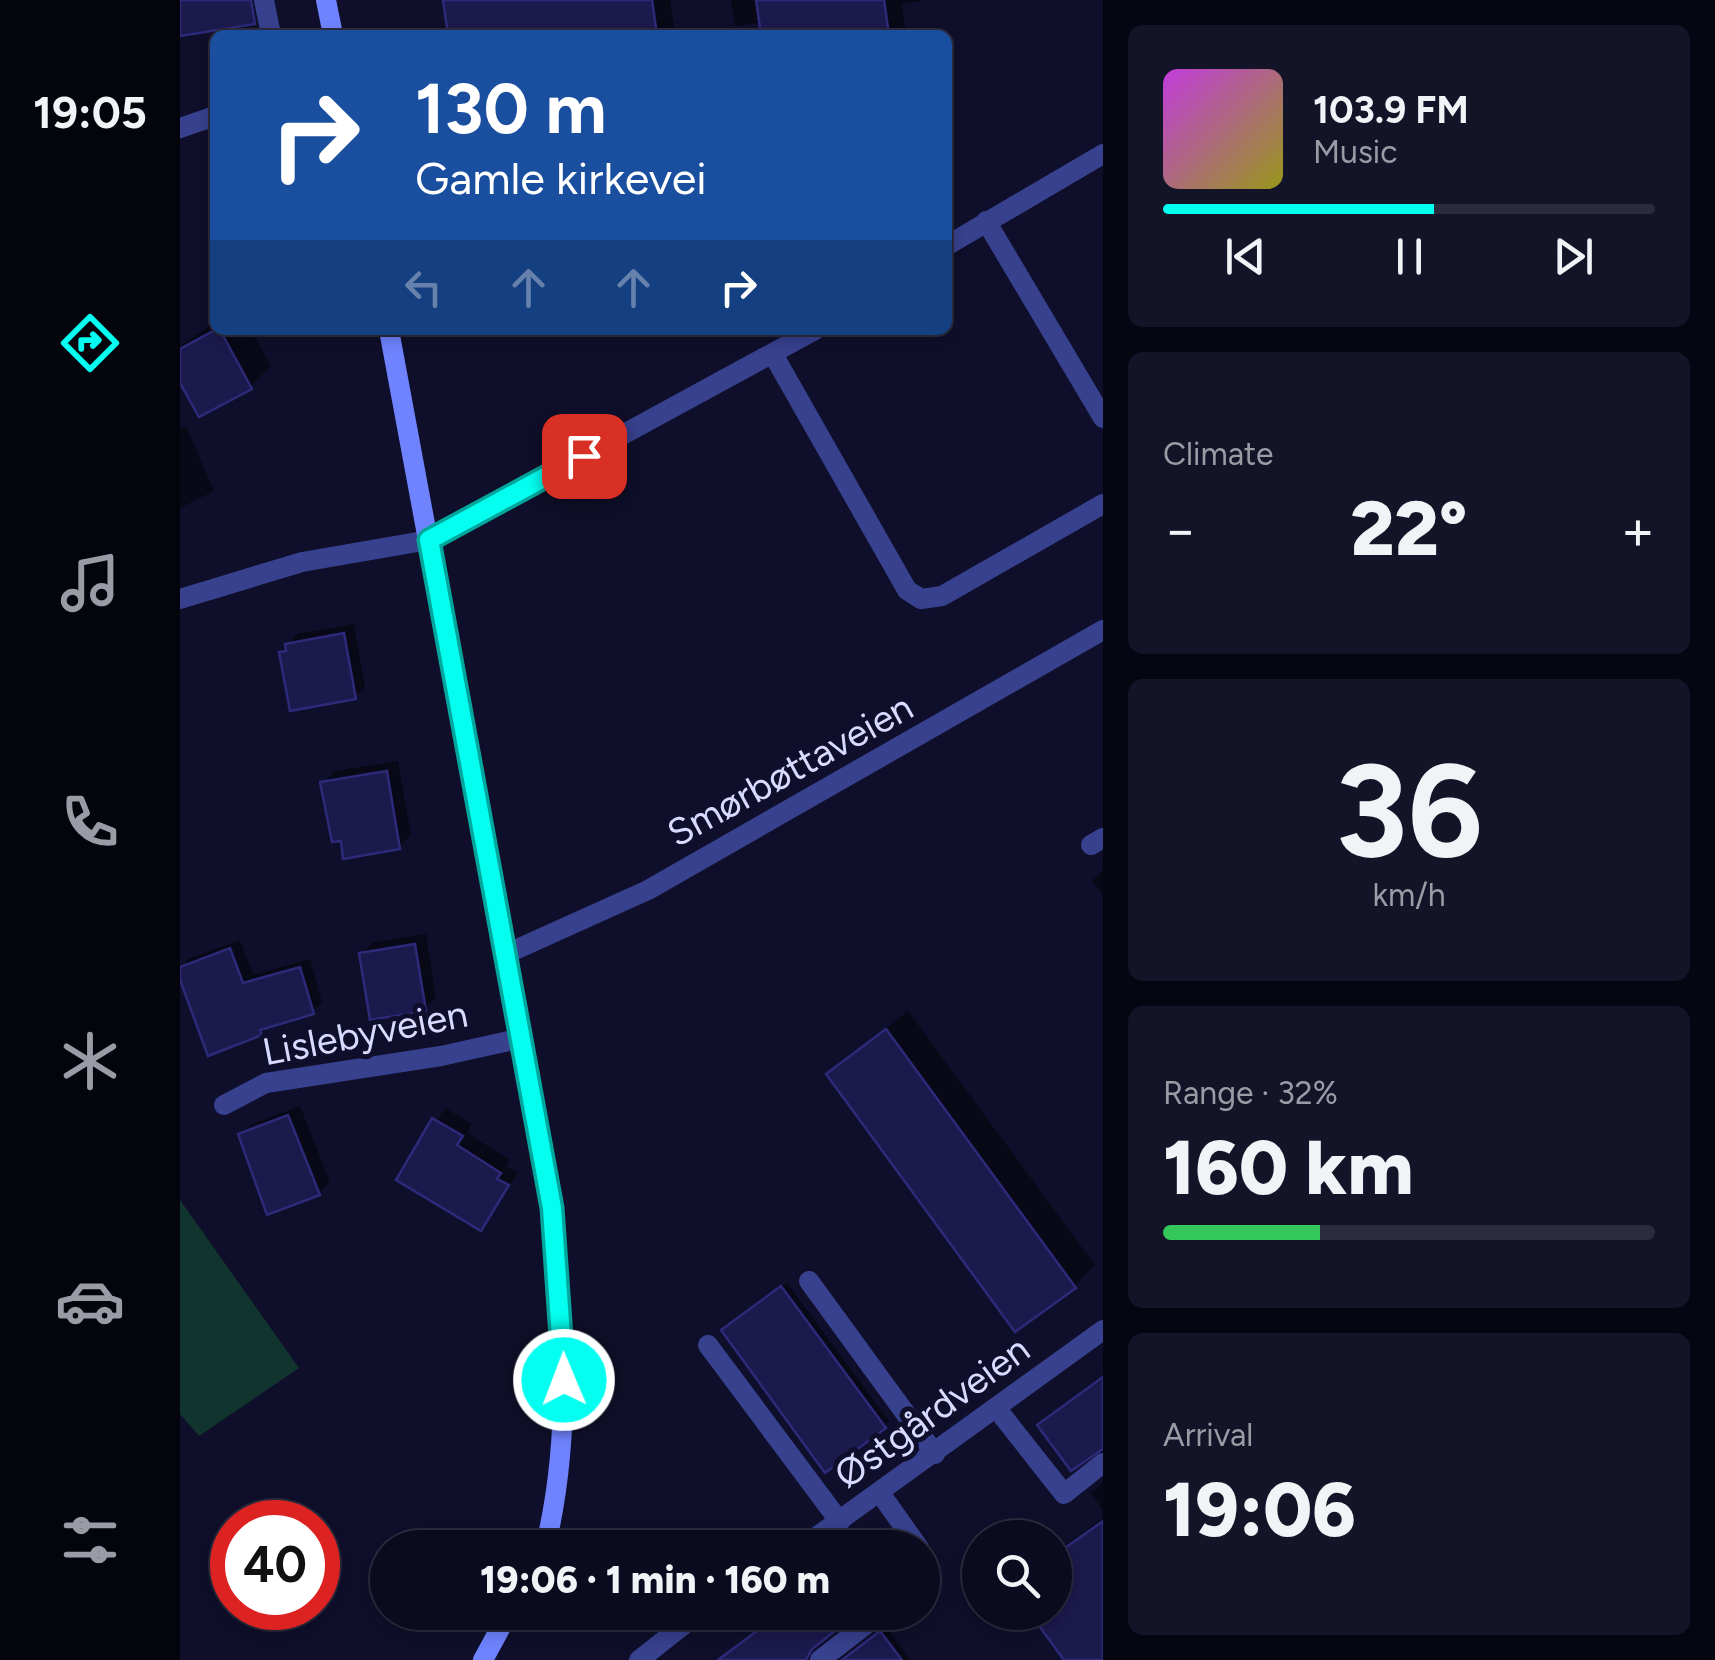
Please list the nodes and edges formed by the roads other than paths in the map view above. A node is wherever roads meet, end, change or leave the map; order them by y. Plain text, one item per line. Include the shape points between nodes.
1 (264, 0) edge
2 (326, 0) edge
3 (270, 30) edge
4 (331, 30) edge
5 (210, 118) edge
6 (180, 128) edge
7 (1102, 154) edge
8 (986, 220) junction
9 (952, 242) edge
10 (389, 335) edge
11 (807, 335) edge
12 (774, 356) junction
13 (1102, 418) edge
14 (1102, 504) edge
15 (429, 540) junction
16 (180, 599) edge
17 (1102, 630) edge
18 (504, 956) junction
19 (522, 1038) junction
20 (224, 1105) dead end
21 (809, 1281) dead end
22 (1102, 1330) edge
23 (708, 1345) dead end
24 (997, 1410) junction
25 (935, 1454) junction
26 (1102, 1463) edge
27 (880, 1493) junction
28 (840, 1522) junction
29 (547, 1530) edge
30 (828, 1530) edge
31 (906, 1530) edge
32 (499, 1630) edge
33 (678, 1630) edge
34 (859, 1630) edge
35 (482, 1660) edge
36 (638, 1660) edge
37 (820, 1660) edge

1 - 3 street
2 - 4 street
5 - 6 street
7 - 8 street
8 - 9 street
8 - 13 street
10 - 15 street, Lislebyveien
11 - 12 street
12 - 14 street via 908,590 921,599 942,596
12 - 15 street
15 - 16 street via 302,562
15 - 18 street, Lislebyveien
17 - 18 street, Smørbøttaveien via 648,890
18 - 19 street, Lislebyveien
19 - 20 street, Lislebyveien via 266,1083
19 - 29 street, Lislebyveien via 552,1208 566,1349 562,1443
21 - 25 street
22 - 24 street, Østgårdveien
23 - 28 street
24 - 25 street, Østgårdveien
24 - 26 street via 1064,1494
25 - 27 street, Østgårdveien
27 - 28 street, Østgårdveien
27 - 31 street
28 - 30 street, Østgårdveien
32 - 35 street
33 - 36 street
34 - 37 street

